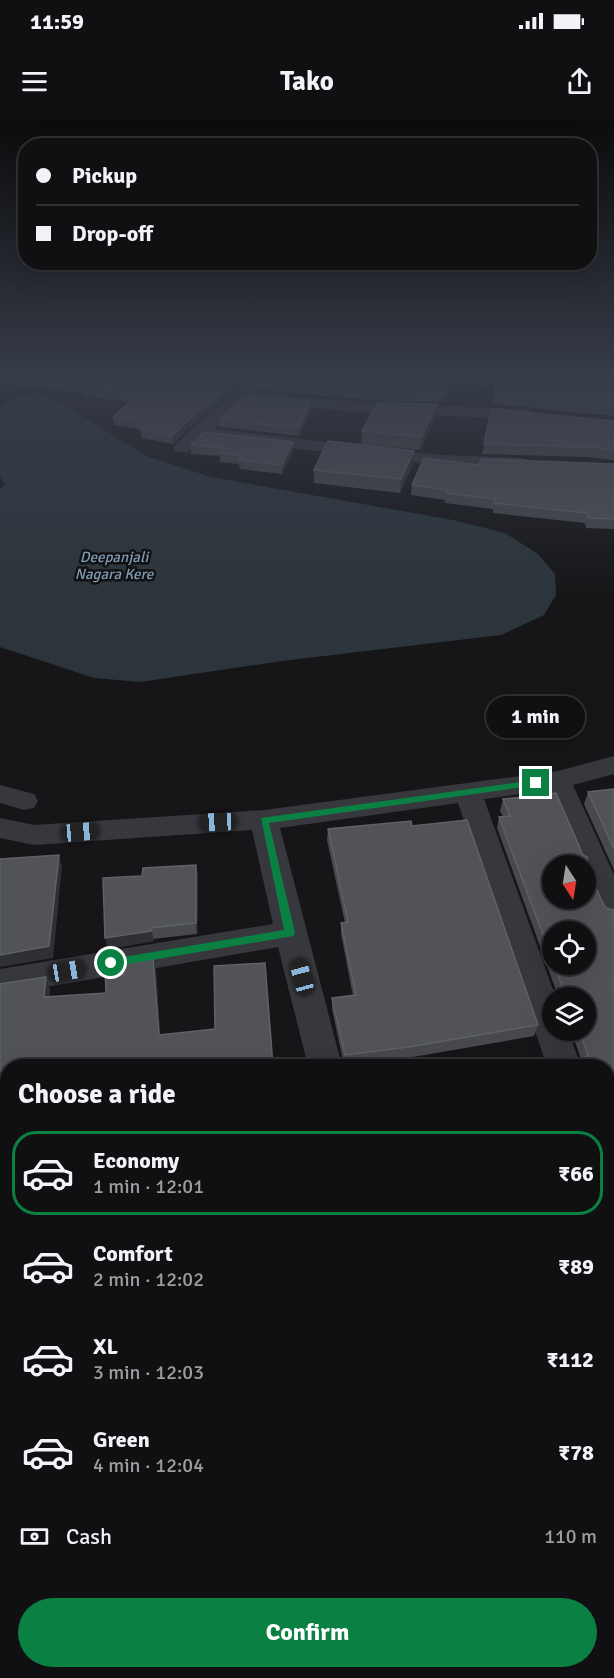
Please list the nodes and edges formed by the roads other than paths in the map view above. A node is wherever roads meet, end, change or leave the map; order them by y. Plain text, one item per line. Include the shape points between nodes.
1 (342, 449) edge
2 (542, 463) edge
3 (614, 765) edge
4 (558, 780) junction
5 (468, 791) junction
6 (264, 820) junction
7 (0, 828) edge
8 (614, 909) edge
9 (290, 933) junction
10 (0, 982) edge
11 (323, 1059) edge
12 (562, 1059) edge

1 - 2 street via 440,460
3 - 4 street
4 - 5 street
4 - 8 street
5 - 6 street
5 - 12 street
6 - 7 street via 34,836
6 - 9 street
9 - 10 street
9 - 11 street

